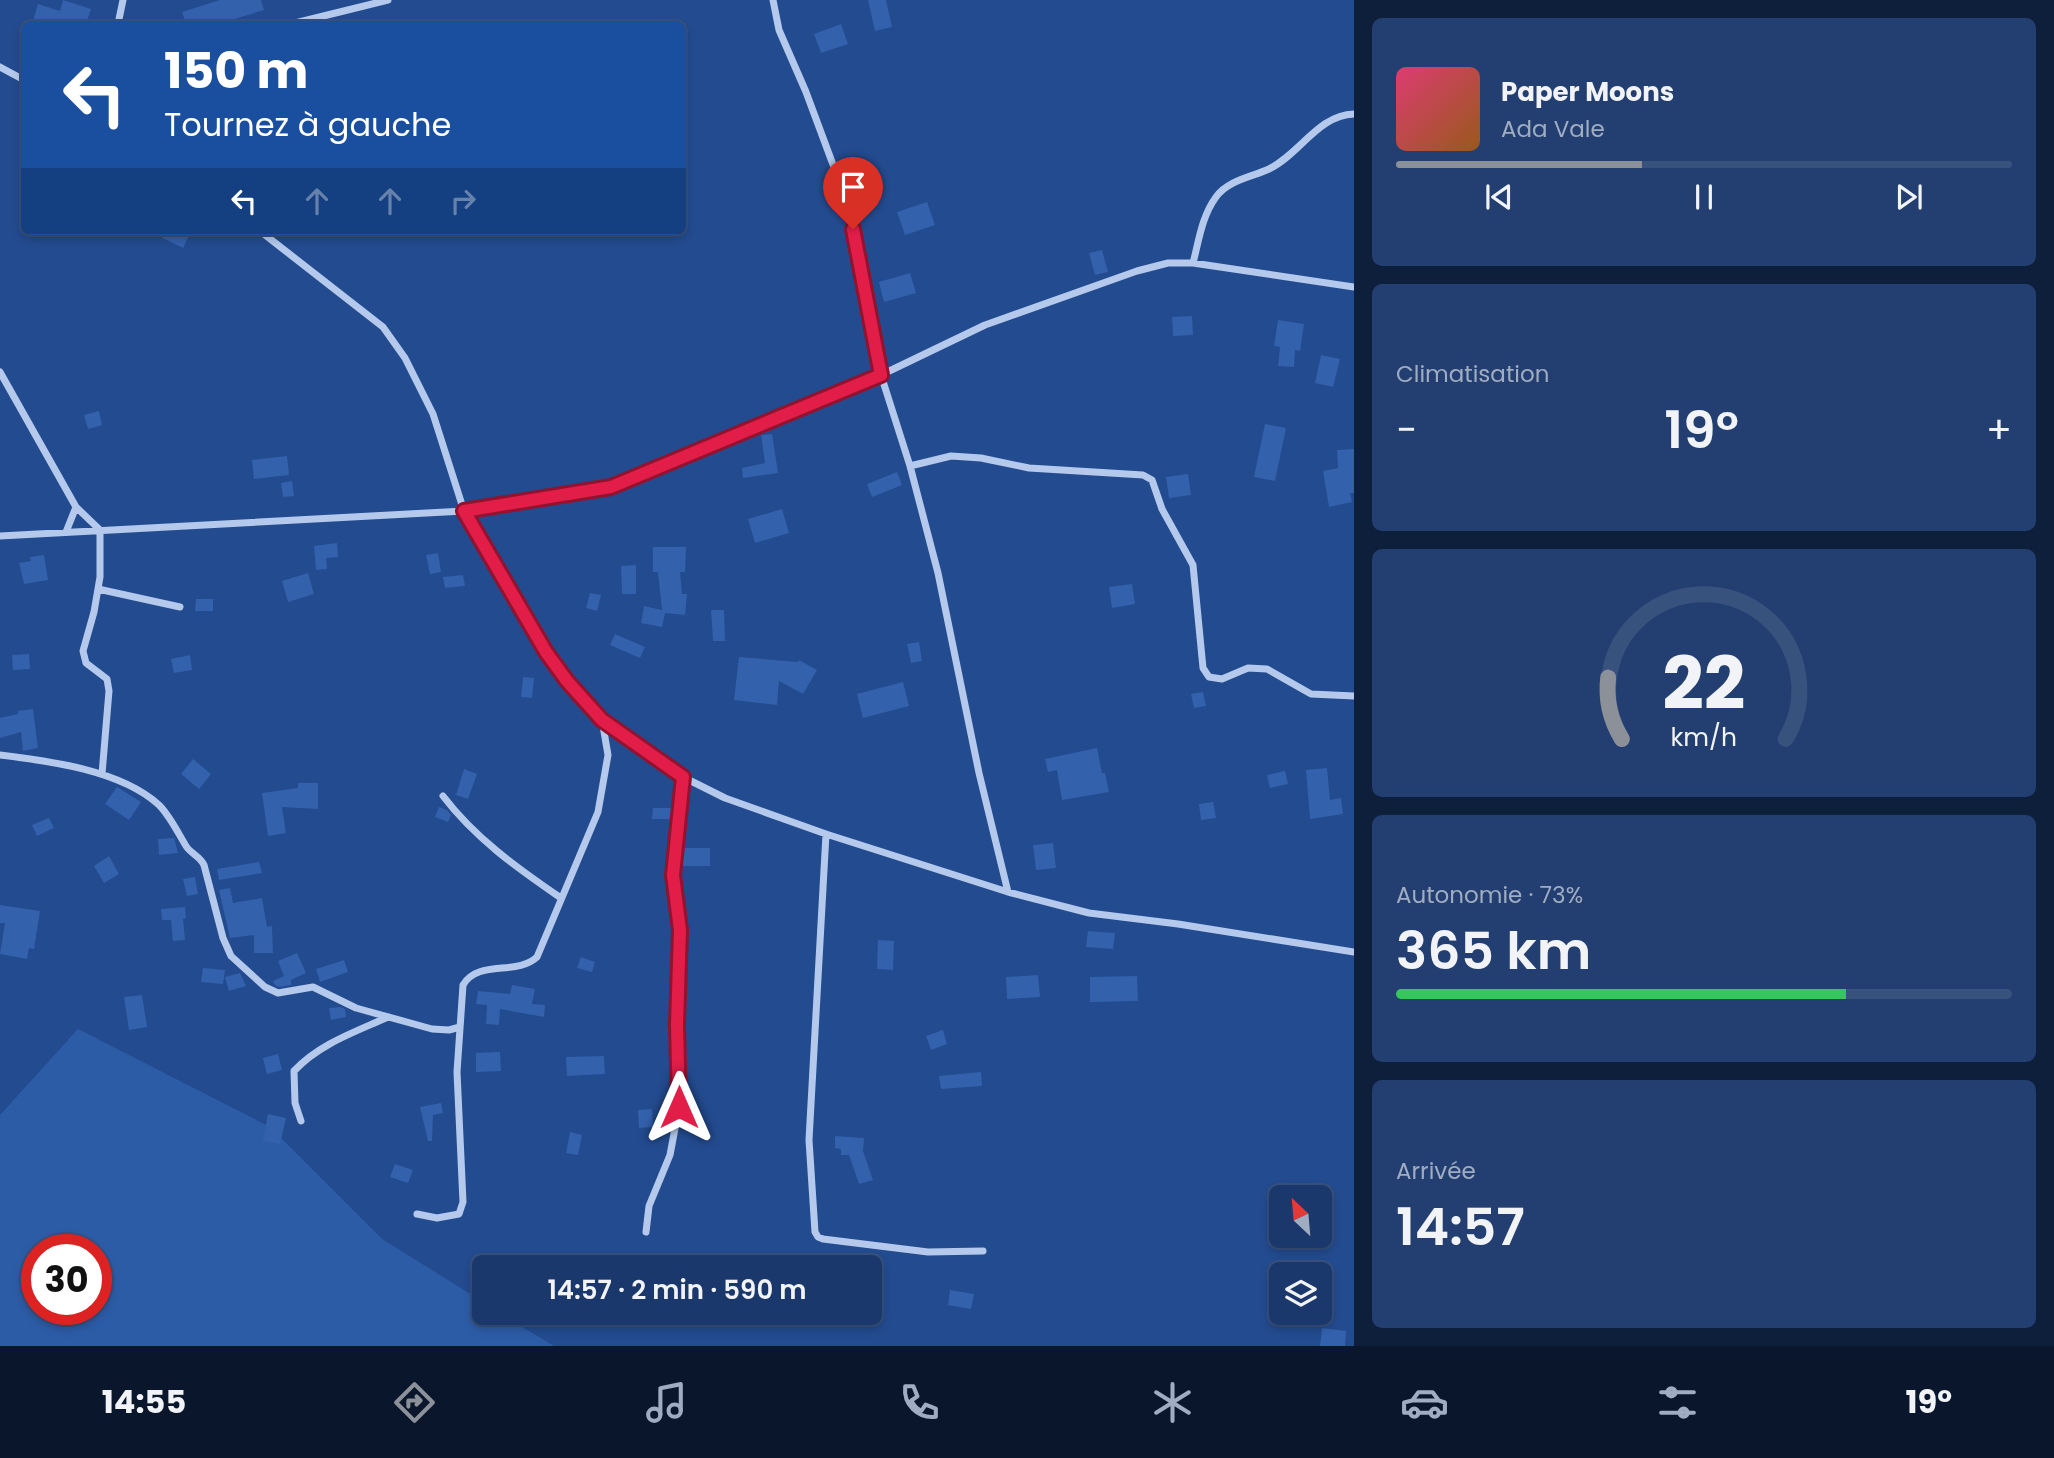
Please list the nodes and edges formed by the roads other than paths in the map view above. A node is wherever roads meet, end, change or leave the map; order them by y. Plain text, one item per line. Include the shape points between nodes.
1 (123, 0) edge
2 (388, 0) edge
3 (773, 0) edge
4 (119, 21) edge
5 (303, 21) edge
6 (0, 67) edge
7 (21, 78) edge
8 (1354, 114) edge
9 (265, 235) edge
10 (1193, 263) junction
11 (1354, 287) edge
12 (0, 372) edge
13 (881, 375) junction
14 (910, 466) junction
15 (76, 507) junction
16 (464, 511) junction
17 (100, 530) junction
18 (66, 532) junction
19 (0, 536) edge
20 (98, 589) junction
21 (180, 607) dead end
22 (1354, 696) edge
23 (602, 720) junction
24 (0, 755) edge
25 (102, 774) junction
26 (683, 777) junction
27 (443, 796) dead end
28 (825, 834) junction
29 (1008, 892) junction
30 (561, 898) junction
31 (1354, 952) edge
32 (389, 1017) junction
33 (460, 1027) junction
34 (302, 1121) dead end
35 (416, 1214) dead end
36 (646, 1232) dead end
37 (983, 1251) dead end

1 - 4 street
2 - 5 street
3 - 13 street via 779,30 848,205
6 - 7 street
8 - 10 street via 1344,114 1314,131 1285,160 1218,194 1205,217
9 - 16 street via 383,327 405,358 433,414
10 - 11 street
10 - 13 street via 1168,263 1137,271 985,326
12 - 15 street
13 - 14 street
13 - 16 street via 611,487
14 - 22 street via 951,456 1029,468 1143,475 1152,480 1162,509 1193,565 1203,668 1209,677 1222,679 1248,668 1267,669 1311,694
14 - 29 street
15 - 17 street
15 - 18 street
16 - 17 street
16 - 23 street via 546,652
17 - 18 street
17 - 20 street
18 - 19 street
20 - 21 street
20 - 25 street via 83,651 86,663 107,679 110,691
23 - 26 street
23 - 30 street via 608,755 598,812
24 - 25 street
25 - 32 street via 159,806 189,850 202,859 231,956 265,988 278,993 313,987 356,1008
26 - 28 street via 725,798
26 - 36 street via 673,875 680,930 679,1107 670,1155 649,1206
27 - 30 street via 489,846
28 - 29 street
28 - 37 street via 809,1140 815,1232 823,1239 928,1252
29 - 31 street via 1089,913
30 - 33 street via 532,962 467,977
32 - 33 street via 432,1029
32 - 34 street via 327,1045 294,1072 295,1103
33 - 35 street via 457,1072 463,1202 460,1214 450,1217

